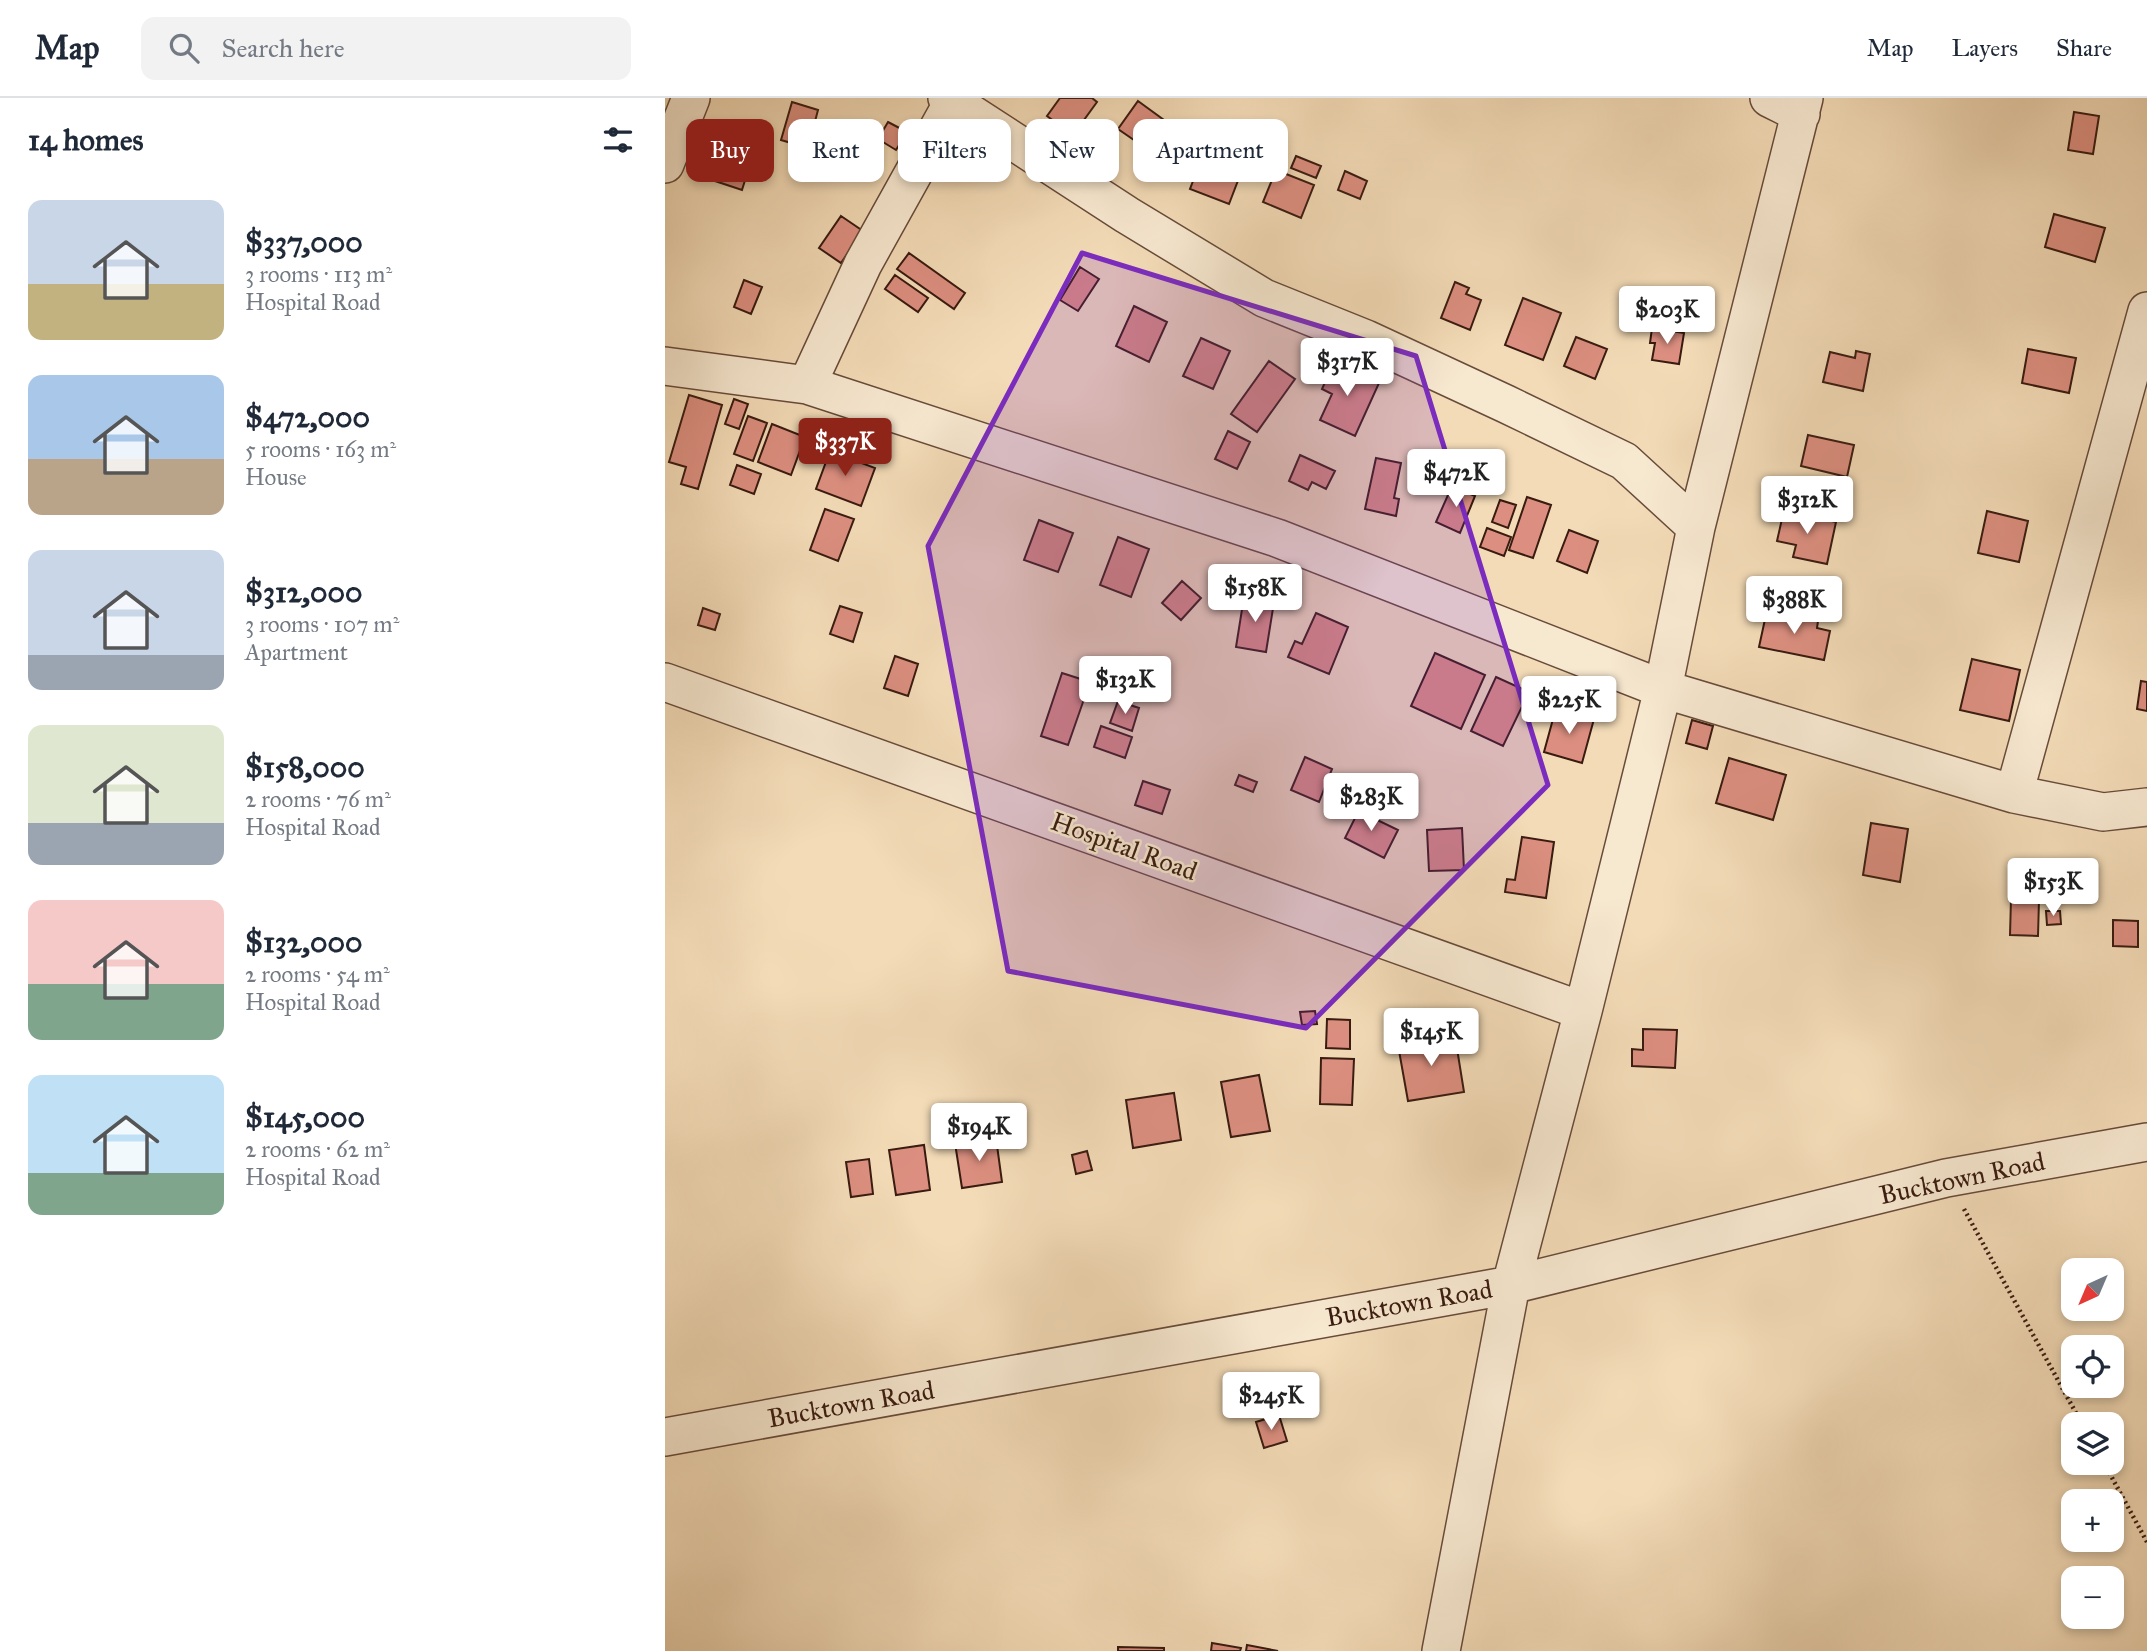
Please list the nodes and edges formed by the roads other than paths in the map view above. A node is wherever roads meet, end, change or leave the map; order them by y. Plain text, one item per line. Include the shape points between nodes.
1 (691, 98) edge
2 (1769, 98) edge
3 (950, 100) edge
4 (1802, 106) edge
5 (665, 164) edge
6 (2147, 311) edge
7 (665, 366) edge
8 (807, 385) junction
9 (1696, 527) junction
10 (1663, 689) junction
11 (673, 692) edge
12 (2014, 794) junction
13 (2147, 807) edge
14 (1583, 1011) junction
15 (2147, 1142) edge
16 (1511, 1285) junction
17 (665, 1437) edge
18 (1441, 1651) edge

1 - 5 street
2 - 4 street
3 - 8 street via 863,264
3 - 9 street via 1264,298 1366,339 1624,461
4 - 9 street
6 - 12 street
7 - 8 street
8 - 10 street via 1277,538
9 - 10 street
10 - 12 street
10 - 14 street
11 - 14 street, Hospital Road
12 - 13 street via 2103,812
14 - 16 street
15 - 16 street, Bucktown Road via 1946,1178
16 - 17 street, Bucktown Road
16 - 18 street

